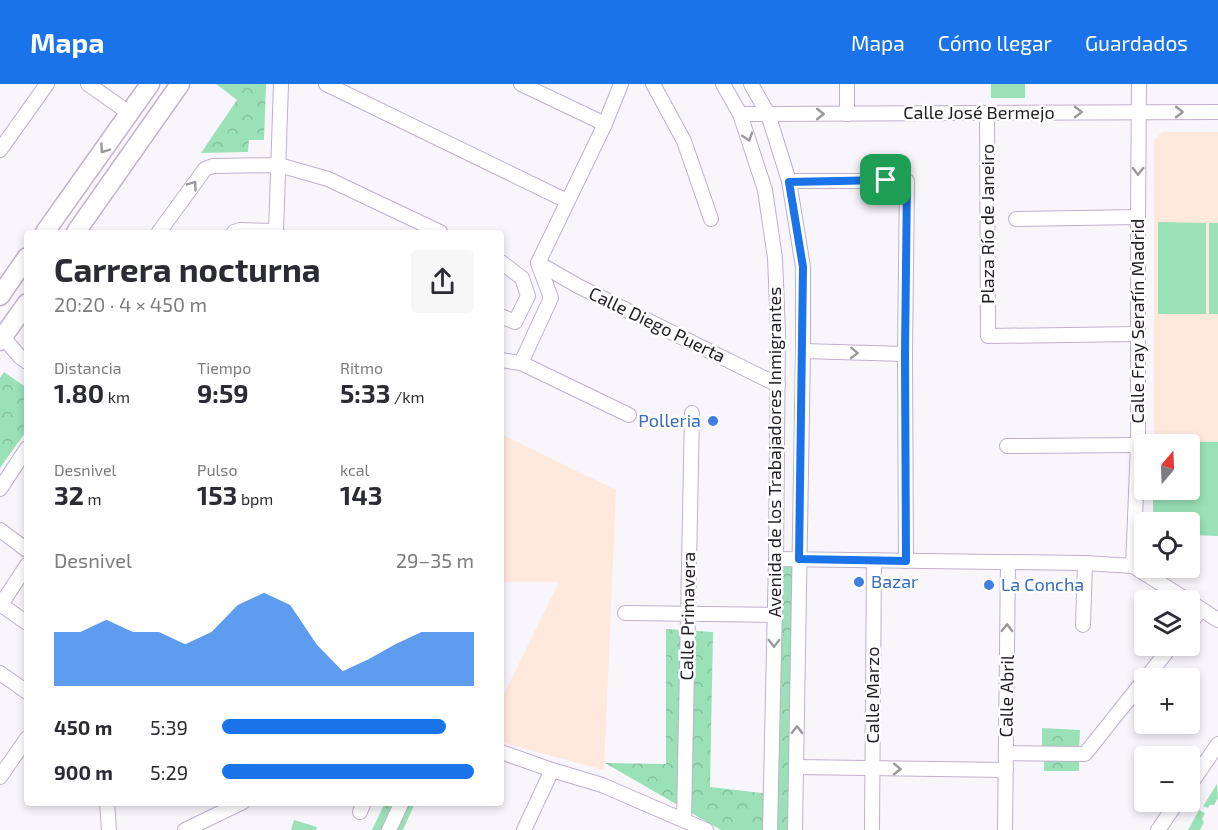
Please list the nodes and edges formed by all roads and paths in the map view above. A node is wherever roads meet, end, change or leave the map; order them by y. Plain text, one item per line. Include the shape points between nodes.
1 (47, 84) edge
2 (88, 84) edge
3 (150, 84) edge
4 (180, 84) edge
5 (281, 84) edge
6 (326, 84) edge
7 (521, 84) edge
8 (621, 84) edge
9 (652, 84) edge
10 (723, 84) edge
11 (751, 84) edge
12 (847, 84) edge
13 (1139, 84) edge
14 (1139, 112) junction
15 (1218, 112) edge
16 (129, 113) junction
17 (987, 113) junction
18 (741, 114) junction
19 (768, 114) junction
20 (847, 114) junction
21 (605, 124) junction
22 (0, 150) edge
23 (279, 165) junction
24 (789, 182) junction
25 (567, 201) junction
26 (1138, 217) junction
27 (711, 219) dead end
28 (1016, 219) dead end
29 (46, 230) edge
30 (77, 230) edge
31 (160, 230) edge
32 (276, 230) edge
33 (436, 230) edge
34 (24, 261) edge
35 (538, 263) junction
36 (504, 264) edge
37 (0, 296) edge
38 (24, 307) edge
39 (504, 317) edge
40 (1138, 334) junction
41 (1, 338) edge
42 (803, 351) junction
43 (905, 354) junction
44 (24, 360) edge
45 (504, 360) edge
46 (521, 363) junction
47 (778, 385) junction
48 (692, 413) dead end
49 (629, 415) dead end
50 (1138, 434) edge
51 (1134, 445) edge
52 (1007, 446) dead end
53 (24, 453) edge
54 (0, 489) edge
55 (1136, 500) edge
56 (0, 530) edge
57 (24, 548) edge
58 (776, 559) junction
59 (799, 559) junction
60 (874, 560) junction
61 (906, 561) junction
62 (1008, 562) junction
63 (1085, 563) junction
64 (1133, 566) junction
65 (24, 569) edge
66 (1170, 590) edge
67 (0, 605) edge
68 (1200, 609) edge
69 (625, 613) dead end
70 (688, 614) junction
71 (775, 615) junction
72 (1218, 620) edge
73 (24, 621) edge
74 (1083, 625) dead end
75 (1163, 656) edge
76 (1154, 668) edge
77 (0, 674) edge
78 (24, 690) edge
79 (1134, 693) edge
80 (24, 742) edge
81 (1218, 744) edge
82 (504, 753) edge
83 (1006, 753) junction
84 (796, 767) junction
85 (873, 768) junction
86 (552, 770) junction
87 (1006, 770) junction
88 (1200, 770) edge
89 (0, 777) edge
90 (107, 806) edge
91 (235, 806) edge
92 (400, 806) edge
93 (1170, 812) edge
94 (684, 820) junction
95 (109, 830) edge
96 (185, 830) edge
97 (389, 830) edge
98 (524, 830) edge
99 (706, 830) edge
100 (770, 830) edge
101 (795, 830) edge
102 (872, 830) edge
103 (1005, 830) edge
104 (1158, 830) edge

1 - 22 street
2 - 16 street
3 - 16 main road
4 - 30 main road
5 - 23 street
6 - 25 street
7 - 21 street
8 - 21 street
9 - 27 street via 684,141
10 - 18 street, Avenida de los Trabajadores Inmigrantes
11 - 19 street, Avenida de los Trabajadores Inmigrantes
12 - 20 street
13 - 14 street, Calle Fray Serafín Madrid
14 -> 15 street, Calle José Bermejo
17 -> 14 street, Calle José Bermejo
14 -> 26 street, Calle Fray Serafín Madrid
16 -> 29 main road
17 - 20 street, Calle José Bermejo
17 - 40 street, Plaza Río de Janeiro via 988,336
18 - 19 street, Calle José Bermejo
18 -> 47 street, Avenida de los Trabajadores Inmigrantes via 765,190 775,258
19 -> 20 street, Calle José Bermejo
19 - 24 street, Avenida de los Trabajadores Inmigrantes
21 - 25 street
31 -> 23 street via 205,169
23 - 32 street
23 - 33 street via 328,179
24 - 42 street, Avenida de los Trabajadores Inmigrantes via 803,267
24 - 43 street via 907,181
25 - 35 street
26 - 28 street
26 - 40 street, Calle Fray Serafín Madrid
34 - 37 main road
35 - 46 street via 551,298
35 - 47 street, Calle Diego Puerta
36 - 39 street via 522,278 528,296 515,322
38 - 41 main road
40 - 50 street, Calle Fray Serafín Madrid
41 - 44 street
42 -> 43 street
42 - 59 street, Avenida de los Trabajadores Inmigrantes
43 - 61 street
45 - 46 street
46 - 49 street
47 - 58 street, Avenida de los Trabajadores Inmigrantes
48 - 70 street, Calle Primavera
51 - 52 street
53 - 54 street
55 - 64 street, Calle Fray Serafín Madrid
56 - 57 street
58 - 59 street
58 - 71 street, Avenida de los Trabajadores Inmigrantes
59 - 60 street
84 -> 59 street, Avenida de los Trabajadores Inmigrantes
60 - 61 street
60 - 85 street, Calle Marzo
61 - 62 street
62 - 63 street
83 -> 62 street, Calle Abril
63 - 64 street
63 - 74 street
64 - 66 street
65 - 67 street
67 - 73 street
68 - 72 street
69 - 70 street
70 - 71 street
70 - 94 street, Calle Primavera
71 -> 100 street, Avenida de los Trabajadores Inmigrantes
75 - 76 street
77 - 78 street
79 - 83 street via 1084,754
80 - 89 street
81 - 88 street
82 - 86 street
83 - 87 street, Calle Abril
84 - 85 street
84 - 101 street, Avenida de los Trabajadores Inmigrantes
85 -> 87 street
85 - 102 street, Calle Marzo
86 - 94 street via 602,785
86 - 98 street
87 - 103 street, Calle Abril
90 - 95 street
91 - 96 street
92 - 97 street
93 - 104 street
94 - 99 street

